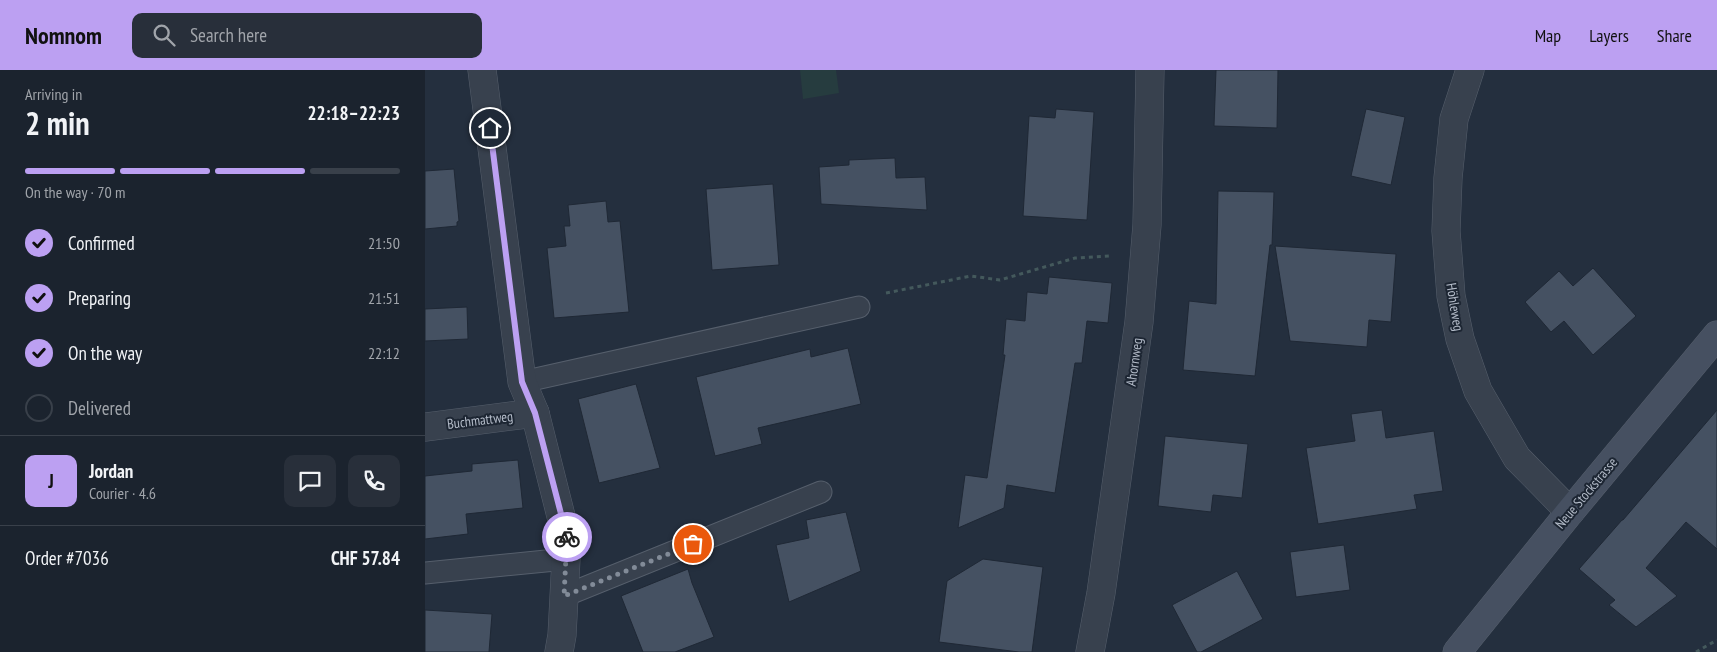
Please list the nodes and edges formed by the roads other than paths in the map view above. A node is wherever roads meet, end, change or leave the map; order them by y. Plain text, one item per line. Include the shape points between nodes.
1 (482, 70) edge
2 (1150, 70) edge
3 (1470, 70) edge
4 (859, 306) road end
5 (1717, 335) edge
6 (522, 382) junction
7 (535, 413) junction
8 (425, 427) edge
9 (821, 492) dead end
10 (1570, 512) junction
11 (566, 559) junction
12 (425, 572) edge
13 (564, 596) junction
14 (559, 652) edge
15 (1090, 652) edge
16 (1457, 652) edge

1 - 6 street
2 - 15 street, Ahornweg via 1147,225 1139,322
3 - 10 street, Höhleweg via 1454,119 1446,231 1451,296 1460,339 1478,391 1517,458
4 - 6 lane
5 - 10 street, Neue Stockstrasse
6 - 7 street
7 - 8 street, Buchmattweg
7 - 11 street via 567,540
9 - 13 lane
10 - 16 street, Neue Stockstrasse
11 - 12 lane
11 - 13 street
13 - 14 street

